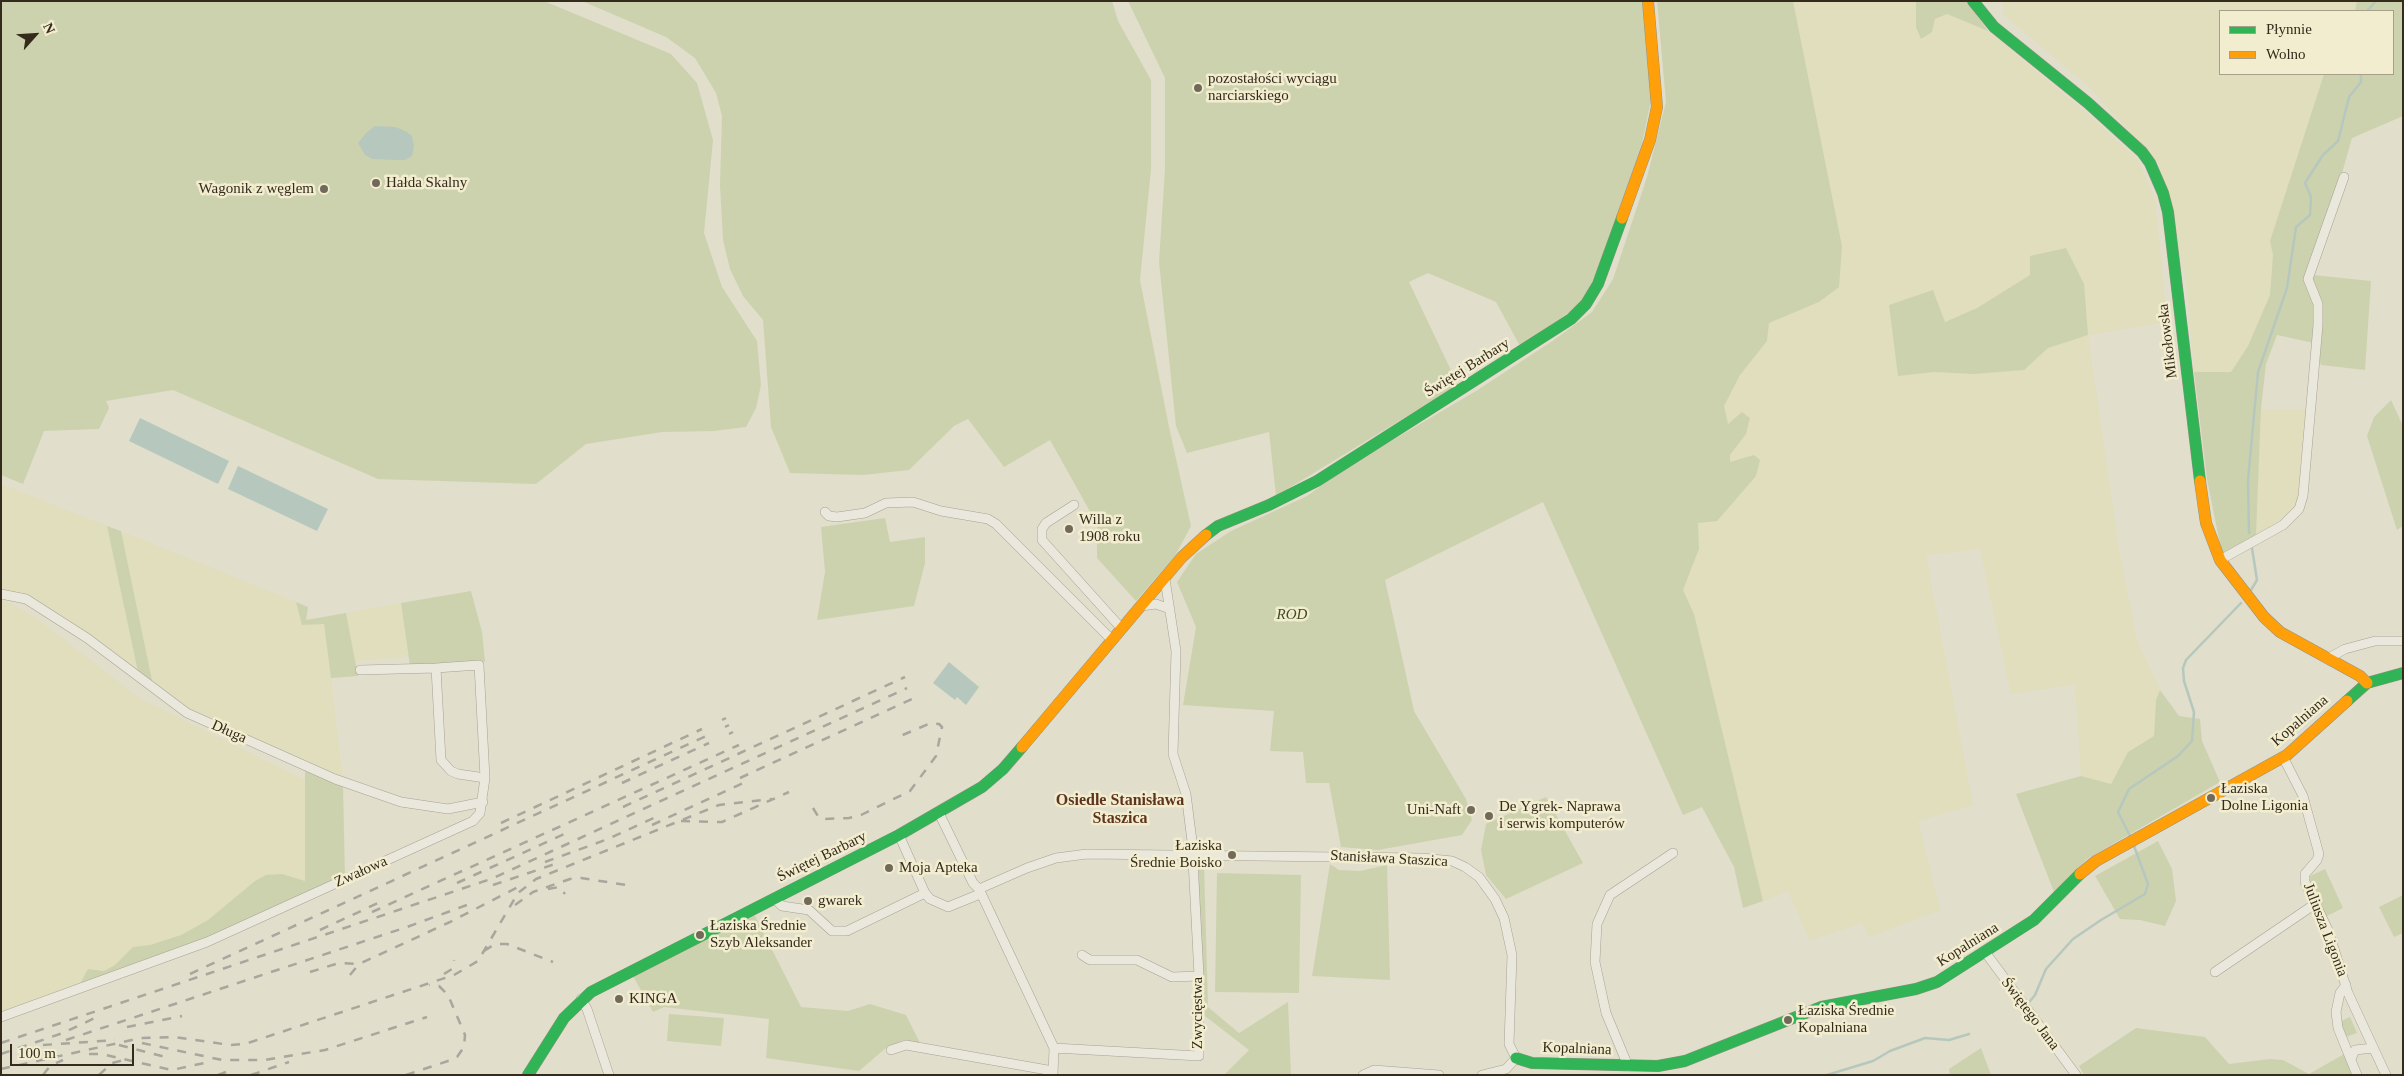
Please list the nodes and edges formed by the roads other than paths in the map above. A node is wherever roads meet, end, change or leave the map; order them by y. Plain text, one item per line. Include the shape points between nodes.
1 (1648, 1) edge
2 (1973, 1) edge
3 (2344, 176) dead end
4 (1074, 504) dead end
5 (824, 512) dead end
6 (2220, 560) junction
7 (1165, 579) junction
8 (1, 594) edge
9 (1141, 606) junction
10 (1170, 609) junction
11 (1122, 629) junction
12 (1112, 640) junction
13 (2403, 641) edge
14 (2327, 659) junction
15 (436, 668) junction
16 (360, 670) dead end
17 (2403, 673) edge
18 (2367, 683) junction
19 (2283, 757) junction
20 (485, 778) junction
21 (482, 802) junction
22 (939, 813) junction
23 (899, 835) junction
24 (1674, 853) dead end
25 (1193, 854) junction
26 (980, 892) junction
27 (925, 893) junction
28 (774, 898) junction
29 (2316, 904) junction
30 (1985, 952) junction
31 (1082, 955) dead end
32 (2215, 972) dead end
33 (1198, 976) junction
34 (2346, 985) junction
35 (581, 999) junction
36 (1, 1017) edge
37 (1054, 1048) junction
38 (2373, 1048) junction
39 (891, 1050) dead end
40 (1516, 1058) junction
41 (2351, 1060) junction
42 (1628, 1066) junction
43 (1053, 1073) edge
44 (528, 1075) edge
45 (609, 1075) edge
46 (1363, 1075) edge
47 (1439, 1075) edge
48 (1482, 1075) edge
49 (2076, 1075) edge
50 (2357, 1075) edge
51 (2386, 1075) edge

1 - 7 street, Świętej Barbary via 1656,107 1641,170 1598,284 1586,304 1571,318 1492,370 1317,480 1269,506 1218,526 1202,538
2 - 6 street, Mikołowska via 1994,27 2088,103 2142,152 2156,175 2168,212 2206,523
3 - 6 street via 2308,279 2318,304 2318,325 2303,496 2299,509 2283,525
4 - 11 street via 1046,523 1042,529 1042,540
5 - 12 street via 829,516 846,516 865,513 894,501 913,502 941,511 988,519
6 - 14 street, Mikołowska via 2269,622 2280,632
7 - 9 street, Świętej Barbary
7 - 10 street
8 - 21 street, Długa via 26,599 88,638 188,713 335,779 402,802 448,809
9 - 10 street via 1156,604
9 - 11 street, Świętej Barbary
10 - 25 street via 1176,651 1173,754 1186,794
11 - 12 street, Świętej Barbary
12 - 22 street, Świętej Barbary via 1003,769 982,787
13 - 14 street via 2375,641 2345,649
14 - 18 street, Mikołowska
15 - 16 street
15 - 20 street via 441,760 458,774
15 - 20 street, Zwałowa via 479,664
17 - 18 street
18 - 19 street, Kopalniana
19 - 29 street, Juliusza Ligonia via 2303,796 2319,854 2305,874 2304,882
19 - 30 street, Kopalniana via 2082,872 2043,913
20 - 21 street, Zwałowa
21 - 36 street, Zwałowa via 474,821 207,942
22 - 23 street, Świętej Barbary
22 - 26 street
23 - 27 street
23 - 28 street, Świętej Barbary
24 - 42 street via 1610,895 1597,924 1595,962 1606,1013
25 - 26 street, Stanisława Staszica via 1087,854 1056,858 1027,868
25 - 33 street, Zwycięstwa
25 - 40 street, Stanisława Staszica via 1422,858 1452,861 1464,866 1479,877 1495,899 1509,935 1512,955 1509,1044
26 - 27 street, Stanisława Staszica via 948,907
26 - 37 street
27 - 28 street via 846,931 832,931 809,910 782,906
28 - 35 street, Świętej Barbary
29 - 32 street
29 - 34 street, Juliusza Ligonia
30 - 42 street, Kopalniana via 1927,986 1821,1007 1685,1061 1658,1066
30 - 49 street, Świętego Jana
31 - 33 street via 1090,960 1137,960 1172,977
33 - 37 street, Zwycięstwa via 1199,1056
34 - 38 street, Juliusza Ligonia
34 - 41 street via 2340,994 2336,1012 2338,1028
35 - 44 street, Świętej Barbary via 564,1018
35 - 45 street via 587,1008
37 - 43 street
38 - 41 street via 2355,1050
38 - 51 street, Juliusza Ligonia
39 - 43 street via 906,1045
40 - 42 street, Kopalniana via 1532,1063
40 - 48 street via 1506,1069
41 - 50 street
46 - 47 street via 1374,1070

